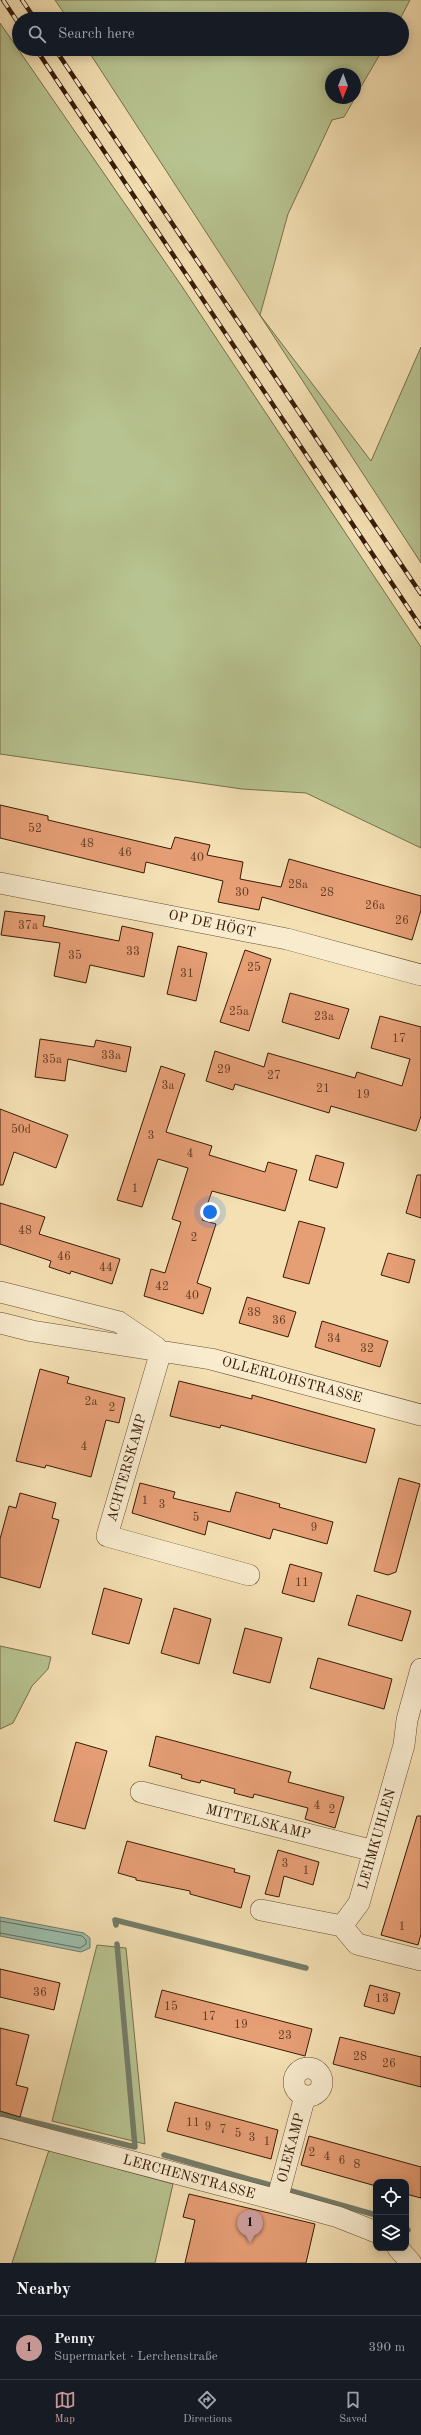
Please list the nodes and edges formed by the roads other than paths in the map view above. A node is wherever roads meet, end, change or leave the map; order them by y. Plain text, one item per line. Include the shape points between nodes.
1 (0, 883) edge
2 (421, 975) edge
3 (0, 1292) edge
4 (0, 1323) edge
5 (161, 1351) junction
6 (421, 1415) edge
7 (249, 1575) dead end
8 (421, 1669) edge
9 (141, 1792) dead end
10 (374, 1851) junction
11 (262, 1910) dead end
12 (342, 1926) junction
13 (421, 1960) edge
14 (304, 2096) dead end
15 (0, 2127) edge
16 (277, 2200) junction
17 (373, 2231) edge
18 (401, 2251) edge
19 (411, 2263) edge

1 - 2 street, OP DE HÖGT via 287,939
3 - 5 street, OLLERLOHSTRASSE via 119,1322
4 - 5 street, OLLERLOHSTRASSE via 32,1331
5 - 6 street, OLLERLOHSTRASSE via 211,1358
5 - 7 street, ACHTERSKAMP via 107,1536
8 - 10 street, LEHMKUHLEN via 407,1720 404,1745
9 - 10 street, MITTELSKAMP
10 - 12 street, LEHMKUHLEN via 358,1903
11 - 12 street
12 - 13 street via 358,1944
14 - 16 street, OLEKAMP
15 - 16 street, LERCHENSTRASSE
16 - 17 street, LERCHENSTRASSE via 338,2217
18 - 19 street

